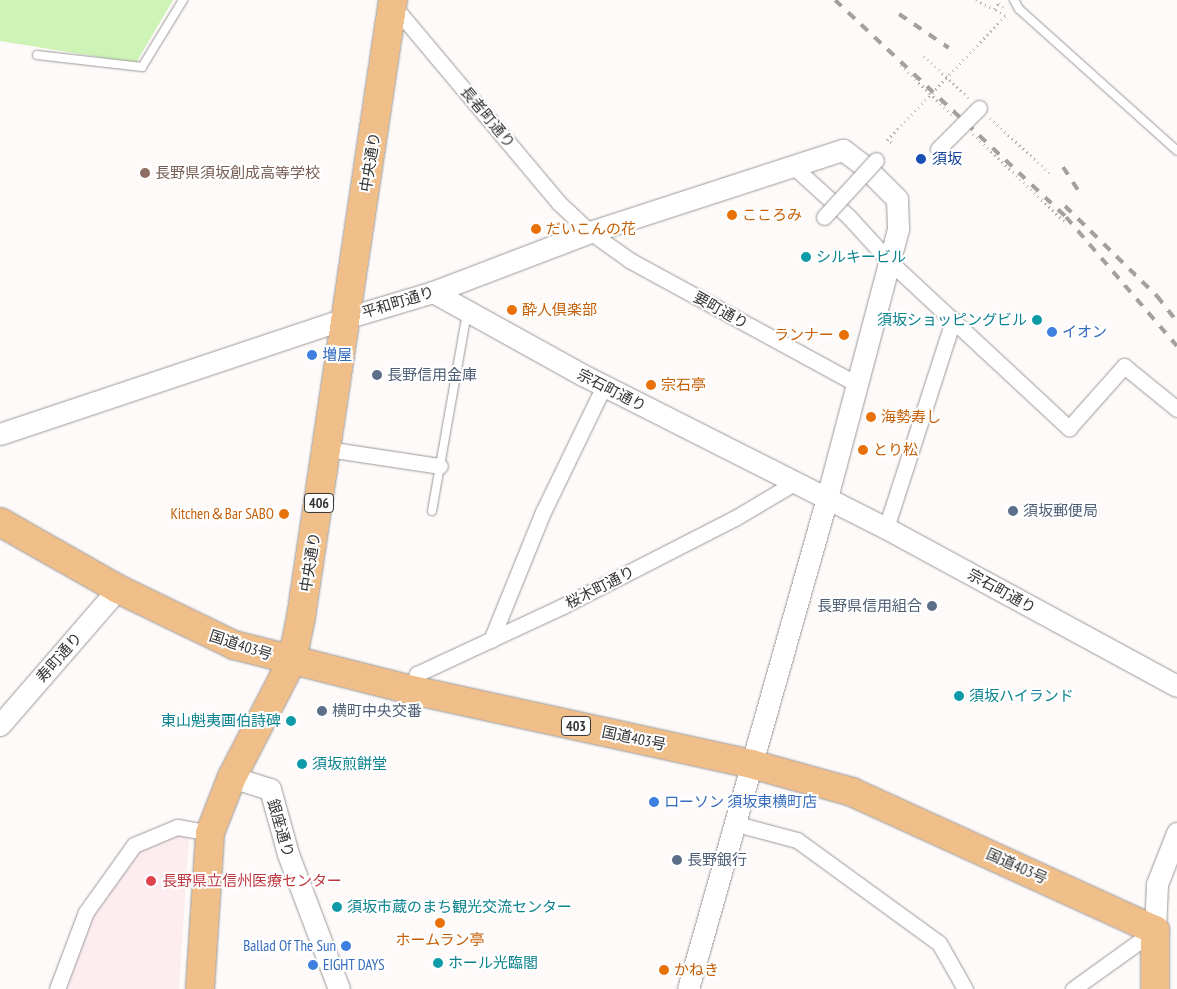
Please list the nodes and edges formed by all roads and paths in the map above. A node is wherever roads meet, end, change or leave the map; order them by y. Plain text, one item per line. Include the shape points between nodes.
1 (183, 0) edge
2 (976, 0) edge
3 (1014, 0) edge
4 (391, 1) edge
5 (994, 9) junction
6 (1011, 16) dead end
7 (37, 55) dead end
8 (924, 56) dead end
9 (901, 65) dead end
10 (962, 92) dead end
11 (979, 108) dead end
12 (946, 109) dead end
13 (997, 124) dead end
14 (892, 143) dead end
15 (983, 144) dead end
16 (938, 149) dead end
17 (1177, 151) edge
18 (876, 160) dead end
19 (794, 167) junction
20 (1052, 175) dead end
21 (824, 217) dead end
22 (1066, 223) dead end
23 (590, 232) junction
24 (889, 261) junction
25 (434, 292) junction
26 (466, 313) junction
27 (346, 318) junction
28 (953, 320) junction
29 (855, 383) junction
30 (604, 386) junction
31 (1177, 409) edge
32 (0, 434) edge
33 (327, 449) junction
34 (440, 466) junction
35 (794, 483) junction
36 (827, 498) junction
37 (432, 511) dead end
38 (0, 522) edge
39 (886, 528) junction
40 (118, 589) junction
41 (491, 640) junction
42 (292, 661) junction
43 (1177, 686) edge
44 (412, 690) junction
45 (0, 725) edge
46 (751, 764) junction
47 (232, 777) junction
48 (733, 823) junction
49 (210, 833) junction
50 (1177, 833) edge
51 (1155, 930) junction
52 (57, 989) edge
53 (200, 989) edge
54 (339, 989) edge
55 (688, 989) edge
56 (965, 989) edge
57 (1073, 989) edge
58 (1155, 989) edge

1 - 7 lane via 142,67
2 - 5 path
3 - 17 lane via 1019,9
4 - 23 street, 長者町通り via 560,203
4 - 27 highway, 中央通り / 406
5 - 6 path via 999,3
5 - 14 path, bridge via 1005,16 887,140
8 - 10 path
9 - 12 path
11 - 16 street, bridge
13 - 20 path
15 - 22 path
18 - 21 street, bridge
19 - 23 street, 平和町通り
19 - 24 street via 849,217
19 - 24 street, 平和町通り via 843,150 864,166 897,199 898,229
23 - 25 street, 平和町通り
23 - 29 street, 要町通り via 631,261
24 - 28 street
24 - 29 street
25 - 26 street, 宗石町通り
25 - 27 street, 平和町通り
26 - 30 street, 宗石町通り
26 - 34 lane
27 - 32 street, 平和町通り
27 - 33 highway, 中央通り / 406
28 - 31 street via 1069,428 1124,366
28 - 39 street
29 - 36 street
30 - 35 street, 宗石町通り
30 - 41 street via 543,512
33 - 34 street
33 - 42 highway, 中央通り / 406
34 - 37 lane
35 - 36 street, 宗石町通り
35 - 41 street, 桜木町通り via 735,518
36 - 39 street, 宗石町通り
36 - 46 street
38 - 40 highway, 国道403号 / 403
39 - 43 street, 宗石町通り
40 - 42 highway, 国道403号 / 403 via 234,645
40 - 45 street, 寿町通り
41 - 44 street, 桜木町通り via 417,674
42 - 44 highway, 国道403号 / 403
42 - 47 highway, 中央通り / 406
44 - 46 highway, 国道403号 / 403
46 - 48 street
46 - 51 highway, 国道403号 / 403 via 852,792
47 - 49 highway, 中央通り / 406
47 - 54 street, 銀座通り via 270,789 288,854
48 - 55 street
48 - 56 street via 797,840 939,943
49 - 52 street via 177,827 134,845 86,912
49 - 53 highway, 中央通り / 406
50 - 51 street via 1157,884
51 - 57 street
51 - 58 highway

